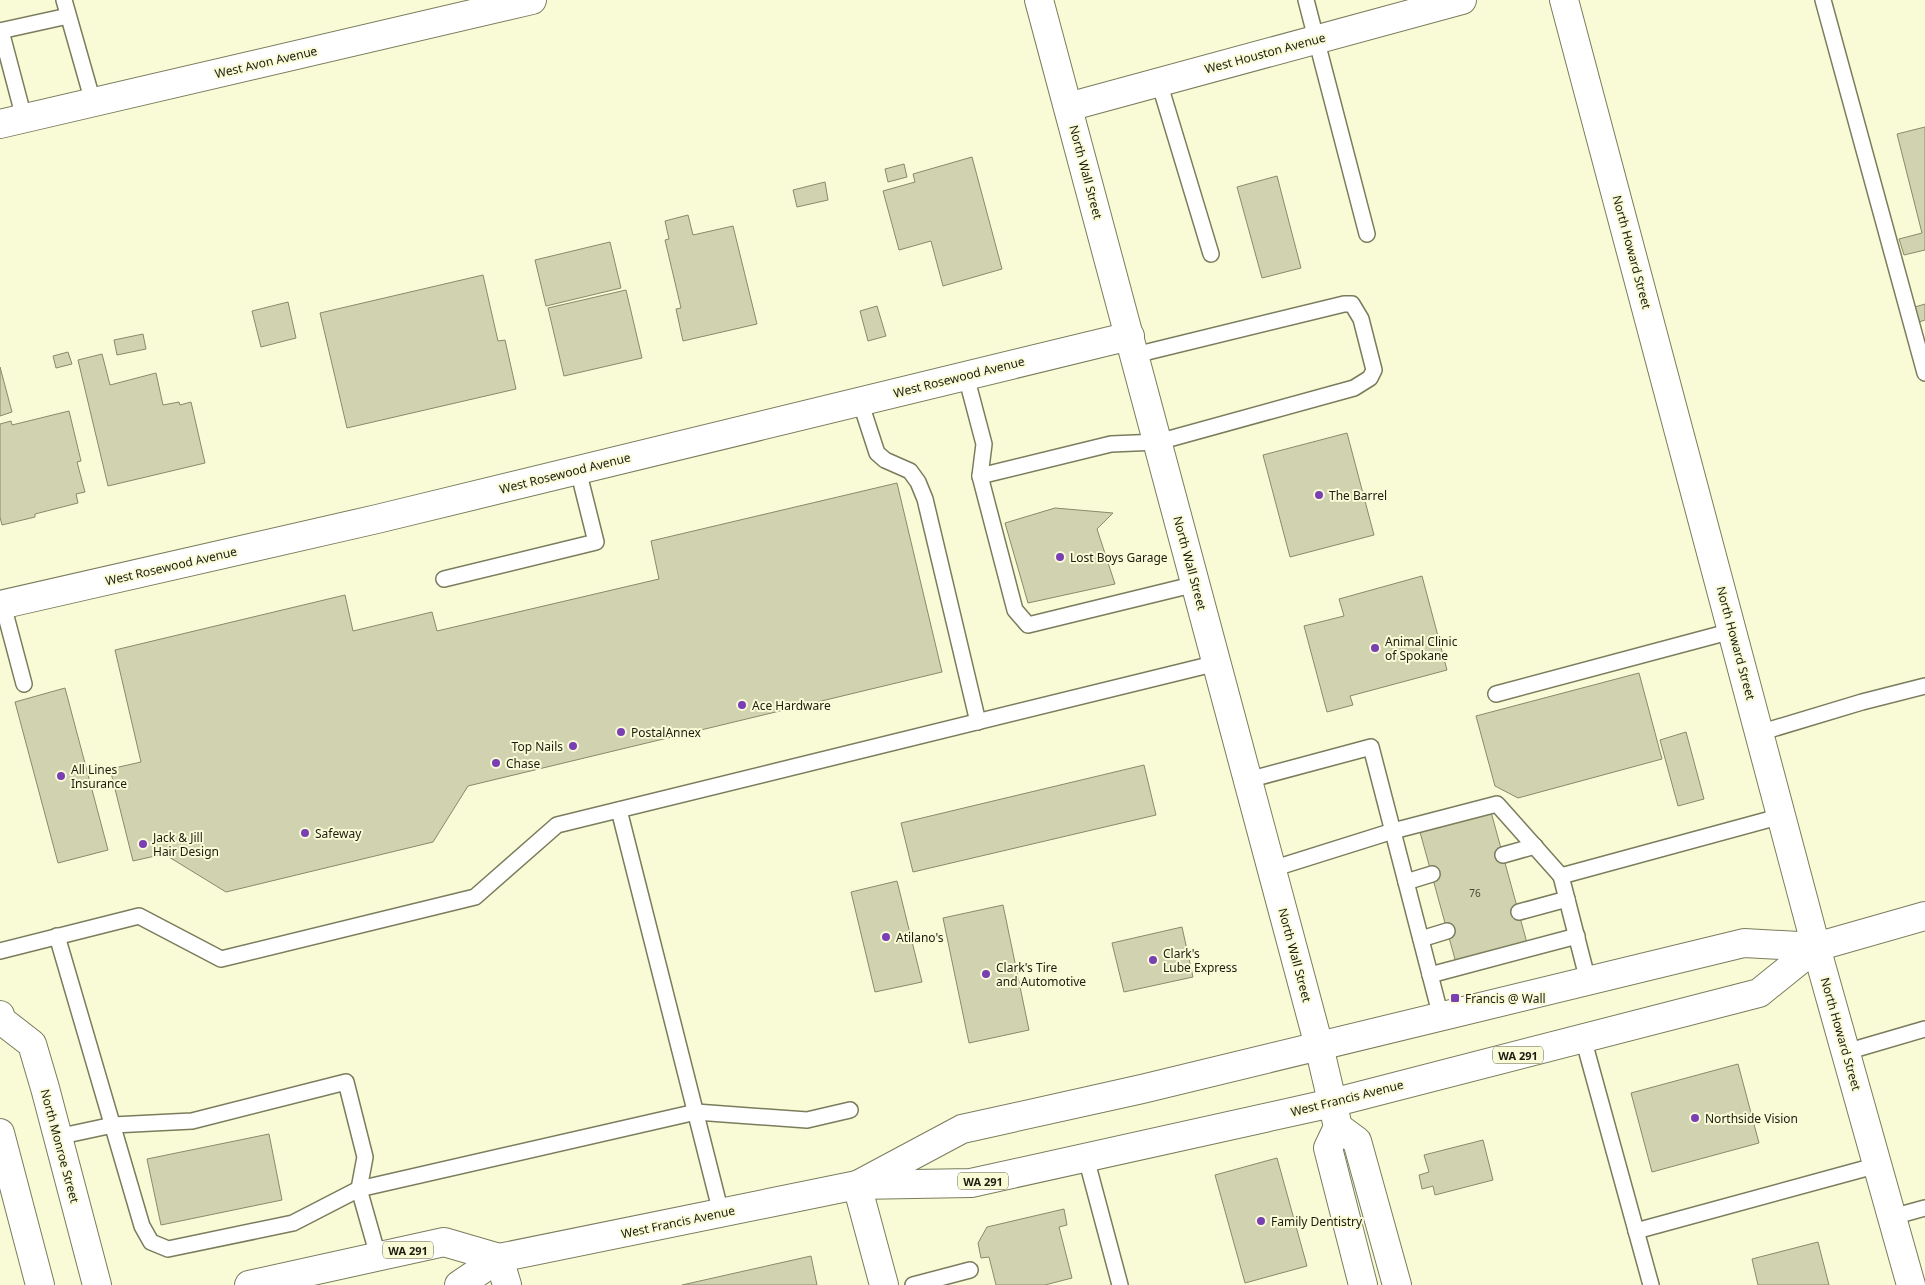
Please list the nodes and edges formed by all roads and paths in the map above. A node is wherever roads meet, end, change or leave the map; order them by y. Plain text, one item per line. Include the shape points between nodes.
1 (64, 0) edge
2 (532, 0) edge
3 (1039, 0) edge
4 (1306, 0) edge
5 (1462, 0) edge
6 (1564, 0) edge
7 (1823, 0) edge
8 (68, 16) junction
9 (1, 31) edge
10 (1317, 39) junction
11 (1159, 82) junction
12 (93, 102) junction
13 (1068, 106) junction
14 (12, 121) edge
15 (1368, 234) dead end
16 (1211, 254) dead end
17 (1132, 345) junction
18 (1925, 373) edge
19 (966, 376) junction
20 (860, 401) junction
21 (1158, 442) junction
22 (578, 470) junction
23 (980, 476) junction
24 (444, 579) dead end
25 (1196, 584) junction
26 (1, 605) edge
27 (1732, 631) junction
28 (1217, 663) junction
29 (24, 684) dead end
30 (1925, 686) edge
31 (1496, 694) dead end
32 (978, 722) junction
33 (1759, 733) junction
34 (1248, 780) junction
35 (619, 810) junction
36 (1782, 816) junction
37 (1393, 830) junction
38 (1535, 846) junction
39 (1503, 855) dead end
40 (1272, 869) junction
41 (1432, 874) dead end
42 (1561, 876) junction
43 (1406, 882) junction
44 (1567, 899) junction
45 (1519, 912) dead end
46 (1925, 916) edge
47 (1447, 932) dead end
48 (58, 936) junction
49 (1577, 936) junction
50 (1421, 939) junction
51 (1816, 947) junction
52 (0, 951) edge
53 (1430, 975) junction
54 (1588, 981) junction
55 (1441, 1016) junction
56 (0, 1019) edge
57 (1925, 1029) edge
58 (1583, 1038) junction
59 (1319, 1046) junction
60 (1846, 1052) junction
61 (850, 1110) dead end
62 (696, 1112) junction
63 (1335, 1115) junction
64 (113, 1125) junction
65 (0, 1133) edge
66 (57, 1137) junction
67 (1086, 1158) junction
68 (1878, 1165) junction
69 (857, 1185) junction
70 (359, 1189) junction
71 (1925, 1208) edge
72 (721, 1213) junction
73 (1892, 1217) junction
74 (1636, 1231) junction
75 (378, 1256) junction
76 (499, 1258) junction
77 (970, 1270) dead end
78 (40, 1285) edge
79 (97, 1285) edge
80 (249, 1285) edge
81 (459, 1285) edge
82 (507, 1285) edge
83 (884, 1285) edge
84 (912, 1285) edge
85 (1120, 1285) edge
86 (1362, 1285) edge
87 (1397, 1285) edge
88 (1651, 1285) edge
89 (1911, 1285) edge

1 - 8 lane
2 - 12 street, West Avon Avenue
3 - 13 street, North Wall Street
4 - 10 lane
5 - 10 street, West Houston Avenue
6 - 27 street, North Howard Street
7 - 18 lane
8 - 9 lane
8 - 12 lane
9 - 14 lane
10 - 11 street, West Houston Avenue
10 - 15 lane
11 - 13 street, West Houston Avenue
11 - 16 lane
12 - 14 street, West Avon Avenue
13 - 17 street, North Wall Street
17 - 19 street, West Rosewood Avenue
17 - 21 street, North Wall Street
17 - 21 lane via 1344,304 1352,304 1361,319 1374,370 1362,384
19 - 20 street, West Rosewood Avenue
19 - 23 lane via 984,444
20 - 22 street, West Rosewood Avenue
20 - 32 lane via 877,453 884,460 910,471 925,499
21 - 23 lane via 1110,444
21 - 25 street, North Wall Street
22 - 24 lane via 596,542
22 - 26 street, West Rosewood Avenue
23 - 25 lane via 1015,610 1028,625
25 - 28 street, North Wall Street
26 - 29 lane
27 - 31 lane
27 - 33 street, North Howard Street
28 - 32 lane
28 - 34 street, North Wall Street
30 - 33 lane
32 - 35 lane
33 - 36 street, North Howard Street
34 - 37 lane via 1371,747
34 - 40 street, North Wall Street
35 - 48 lane via 558,825 475,897 221,959 139,916
35 - 62 lane
36 - 42 lane
36 - 51 street, North Howard Street
37 - 38 lane via 1497,804
37 - 40 lane
37 - 43 lane
38 - 39 lane
38 - 42 lane
40 - 59 street, North Wall Street
41 - 43 lane
42 - 44 lane
43 - 50 lane
44 - 45 lane
44 - 49 lane
46 - 51 street, West Francis Avenue / WA 291
47 - 50 lane
48 - 52 lane
48 - 64 lane
49 - 53 lane
49 - 54 lane
50 - 53 lane
51 - 54 street, West Francis Avenue / WA 291 via 1744,943
51 - 58 street, West Francis Avenue / WA 291 via 1759,993
51 - 60 street, North Howard Street
53 - 55 lane
54 - 55 street, West Francis Avenue / WA 291
55 - 59 street, West Francis Avenue / WA 291
56 - 66 street, North Monroe Street via 32,1044
57 - 60 lane
58 - 63 street, West Francis Avenue / WA 291
58 - 74 lane
59 - 63 street, North Wall Street
59 - 69 street, West Francis Avenue / WA 291 via 962,1129
60 - 68 street, North Howard Street
61 - 62 lane via 807,1120
62 - 70 lane
62 - 72 lane
63 - 67 street, West Francis Avenue / WA 291
63 - 86 street via 1328,1148
63 - 87 street via 1357,1141
64 - 66 lane
64 - 70 lane via 142,1226 151,1242 168,1249 293,1223
64 - 70 lane via 192,1122 346,1082 365,1157
65 - 78 street
66 - 79 street, North Monroe Street
67 - 69 street, West Francis Avenue / WA 291 via 971,1183
67 - 85 lane
68 - 73 street, North Howard Street
68 - 74 lane
69 - 72 street, West Francis Avenue / WA 291
69 - 83 street
70 - 75 lane
71 - 73 lane
72 - 76 street, West Francis Avenue / WA 291
73 - 89 street, North Howard Street
74 - 88 lane
75 - 76 street, West Francis Avenue / WA 291 via 444,1242
75 - 80 street, West Francis Avenue / WA 291
76 - 81 street, West Francis Avenue / WA 291
76 - 82 street
77 - 84 lane

